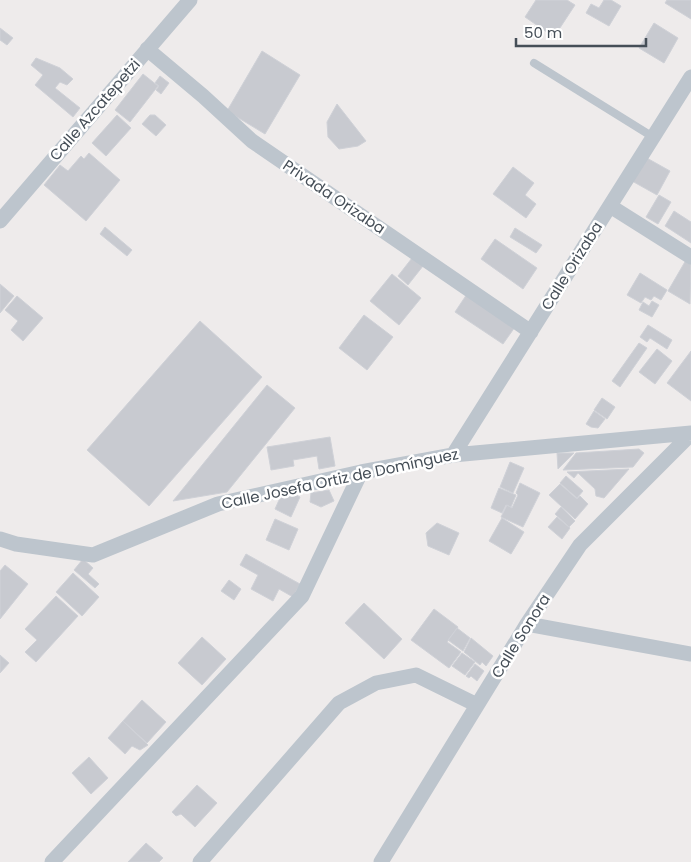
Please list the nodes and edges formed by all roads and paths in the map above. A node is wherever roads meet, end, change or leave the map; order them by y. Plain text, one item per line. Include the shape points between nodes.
1 (190, 0) edge
2 (147, 48) junction
3 (534, 63) dead end
4 (691, 76) edge
5 (653, 137) junction
6 (610, 206) junction
7 (0, 221) edge
8 (691, 257) edge
9 (531, 332) junction
10 (691, 434) edge
11 (453, 455) junction
12 (361, 472) junction
13 (0, 540) edge
14 (527, 624) junction
15 (691, 654) edge
16 (477, 705) junction
17 (52, 862) edge
18 (200, 862) edge
19 (381, 862) edge

1 - 2 street, Calle Azcatepetzi
2 - 7 street, Calle Azcatepetzi
2 - 9 street, Privada Orizaba via 252,141
3 - 5 lane
4 - 5 street, Calle Orizaba
5 - 6 street, Calle Orizaba
6 - 8 street
6 - 9 street, Calle Orizaba
9 - 11 street, Calle Orizaba
10 - 11 street, Calle Josefa Ortiz de Domínguez
10 - 14 street, Calle Sonora via 580,545
11 - 12 street, Calle Josefa Ortiz de Domínguez
12 - 13 street, Calle Josefa Ortiz de Domínguez via 218,504 93,555
12 - 17 street via 302,596
14 - 15 street
14 - 16 street, Calle Sonora
16 - 18 street via 416,675 376,683 339,703
16 - 19 street, Calle Sonora

